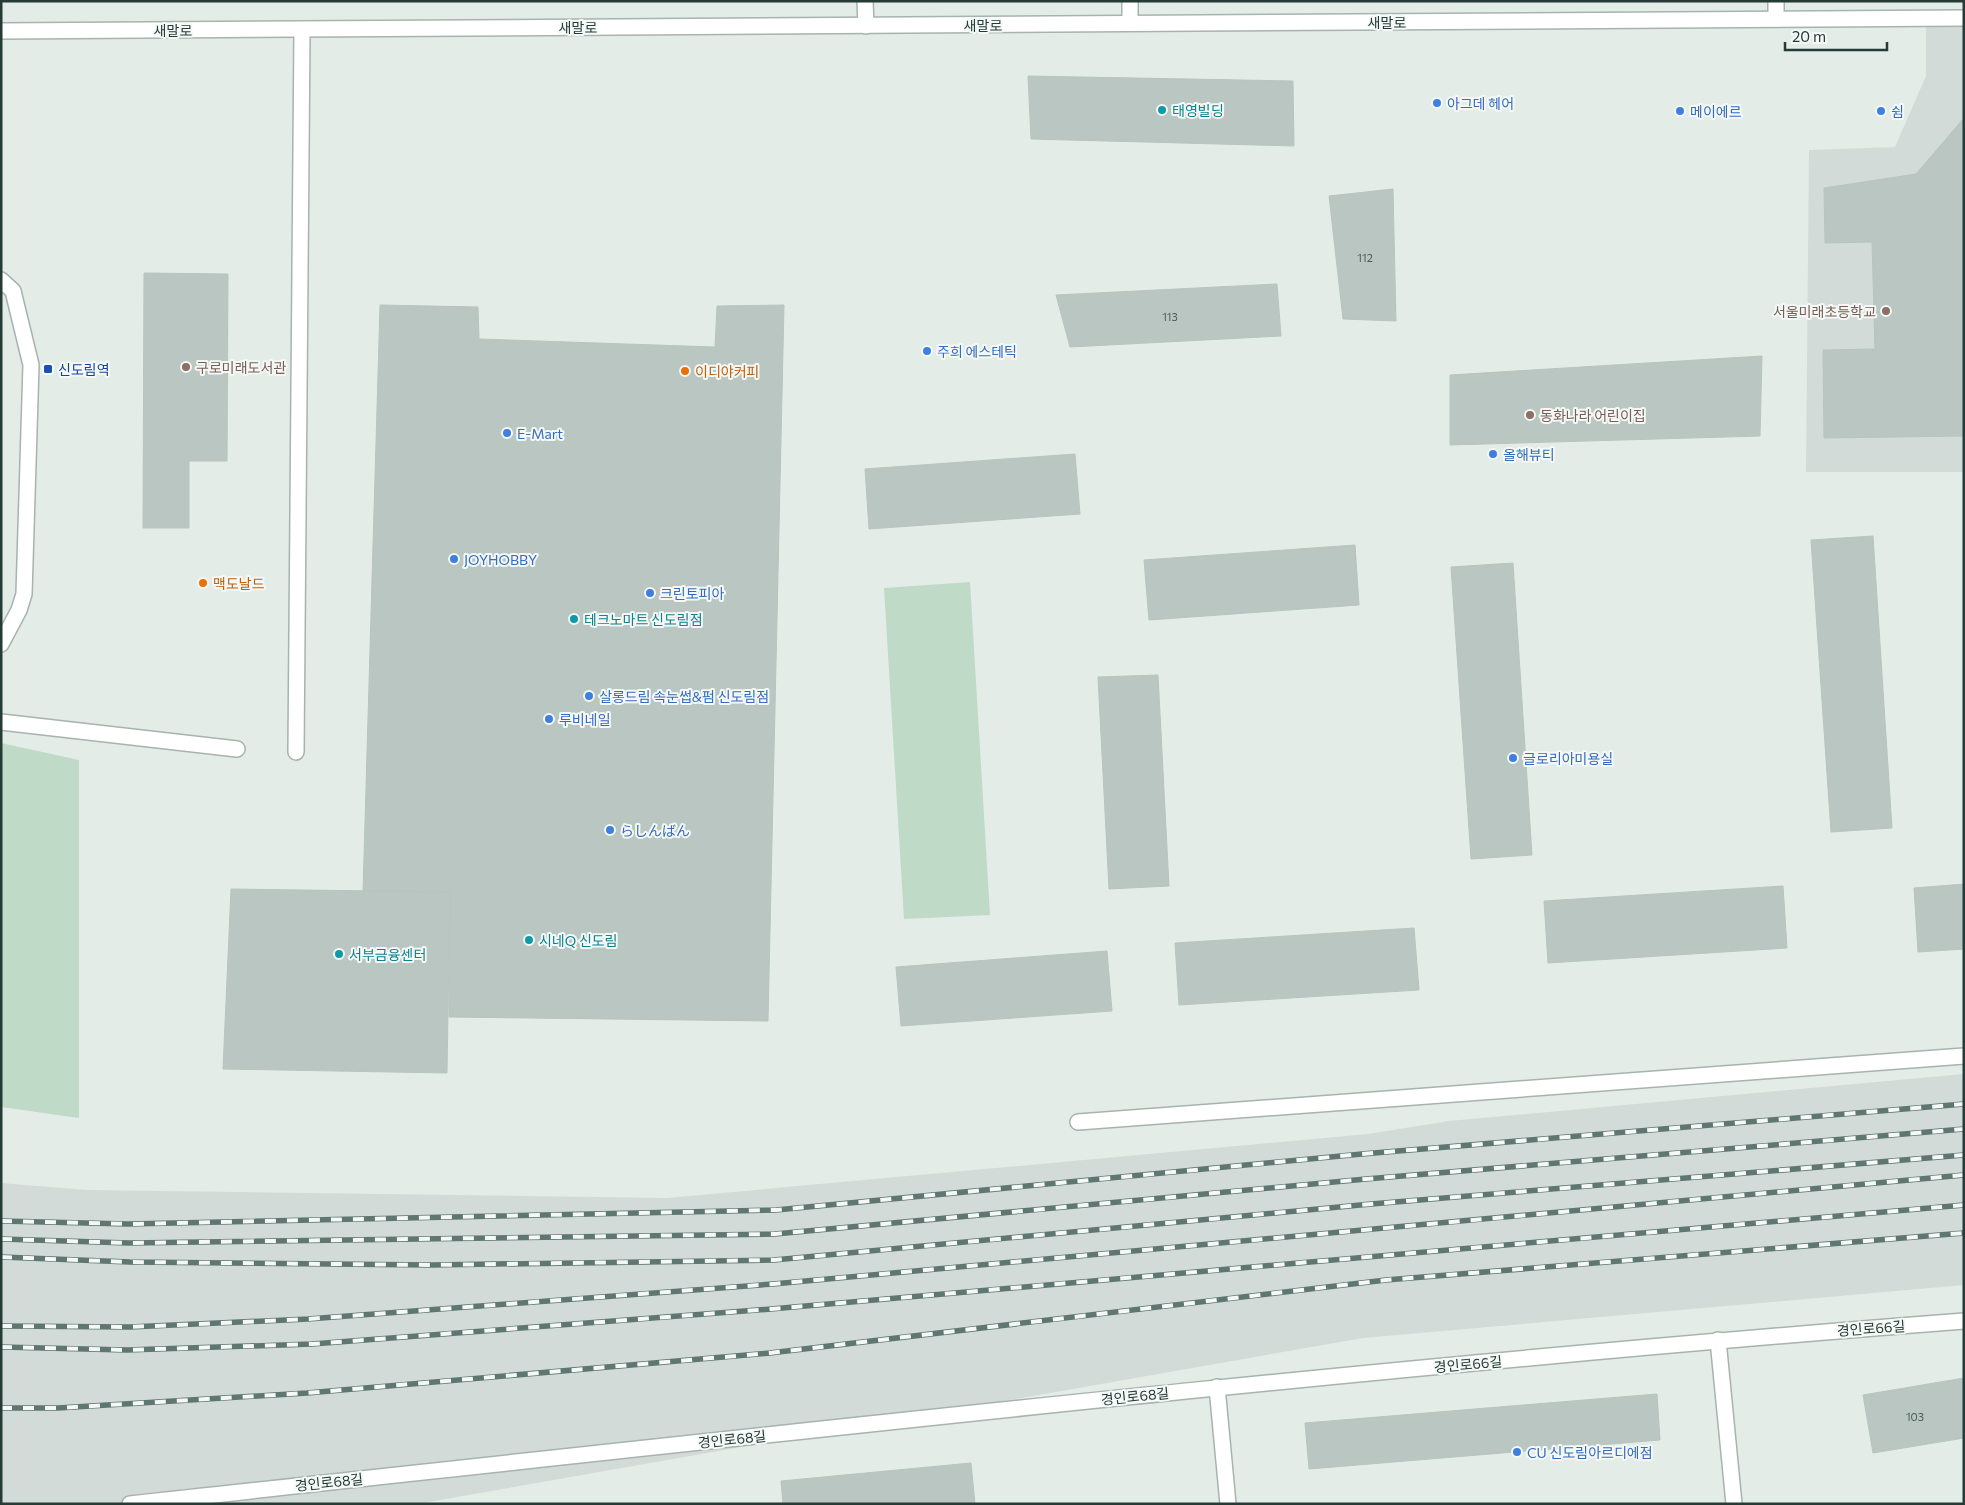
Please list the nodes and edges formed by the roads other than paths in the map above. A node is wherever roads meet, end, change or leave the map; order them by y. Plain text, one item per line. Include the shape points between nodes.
1 (865, 1) edge
2 (1130, 1) edge
3 (1776, 1) edge
4 (1964, 18) edge
5 (1776, 19) junction
6 (1130, 23) junction
7 (866, 26) junction
8 (302, 30) junction
9 (1, 31) edge
10 (1, 280) edge
11 (1, 644) edge
12 (1, 722) edge
13 (237, 749) dead end
14 (296, 752) dead end
15 (1964, 1056) edge
16 (1078, 1122) dead end
17 (1964, 1321) edge
18 (1718, 1340) junction
19 (1217, 1387) junction
20 (130, 1504) edge
21 (1228, 1504) edge
22 (1734, 1504) edge

1 - 7 street
2 - 6 street
3 - 5 street
4 - 5 street, 새말로
5 - 6 street, 새말로
6 - 7 street, 새말로
7 - 8 street, 새말로
8 - 9 street, 새말로
8 - 14 street
10 - 11 street via 13,291 31,365 24,594
12 - 13 street
15 - 16 street
17 - 18 street, 경인로66길
18 - 19 street, 경인로66길
18 - 22 street
19 - 20 street, 경인로68길
19 - 21 street

